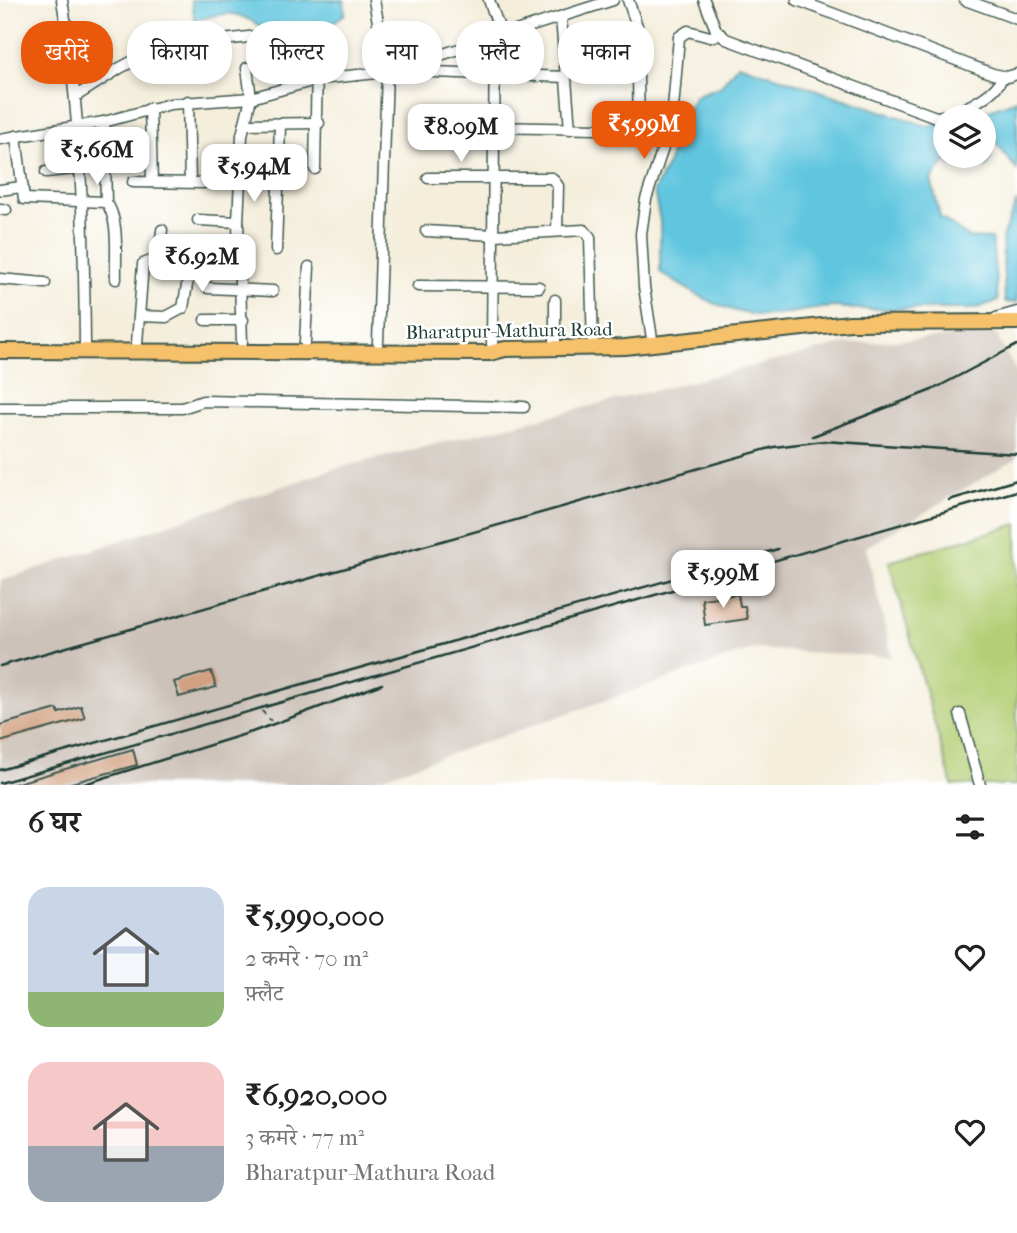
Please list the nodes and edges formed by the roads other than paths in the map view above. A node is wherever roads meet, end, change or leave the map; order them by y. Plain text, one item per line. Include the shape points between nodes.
1 (62, 0) edge
2 (374, 0) edge
3 (489, 0) edge
4 (613, 0) edge
5 (628, 0) edge
6 (704, 0) edge
7 (797, 0) edge
8 (965, 0) edge
9 (586, 4) edge
10 (561, 17) junction
11 (1017, 19) edge
12 (378, 21) edge
13 (494, 21) edge
14 (561, 21) edge
15 (544, 22) edge
16 (720, 34) junction
17 (246, 37) edge
18 (1017, 74) edge
19 (1002, 77) junction
20 (249, 84) edge
21 (301, 84) edge
22 (319, 84) edge
23 (387, 84) edge
24 (494, 84) edge
25 (567, 84) edge
26 (76, 96) junction
27 (251, 98) junction
28 (188, 101) junction
29 (150, 108) junction
30 (104, 121) junction
31 (245, 124) junction
32 (280, 124) junction
33 (319, 124) junction
34 (77, 126) junction
35 (424, 126) dead end
36 (494, 126) junction
37 (570, 128) junction
38 (599, 129) dead end
39 (639, 129) dead end
40 (16, 136) junction
41 (0, 139) edge
42 (82, 168) junction
43 (315, 169) dead end
44 (46, 172) dead end
45 (428, 178) dead end
46 (494, 180) junction
47 (133, 182) dead end
48 (152, 182) junction
49 (190, 182) junction
50 (203, 183) dead end
51 (21, 187) junction
52 (0, 190) edge
53 (84, 202) junction
54 (106, 202) junction
55 (198, 220) dead end
56 (238, 222) junction
57 (162, 230) dead end
58 (557, 230) junction
59 (426, 231) dead end
60 (494, 235) junction
61 (160, 246) junction
62 (276, 250) dead end
63 (193, 260) junction
64 (239, 261) junction
65 (309, 267) dead end
66 (0, 279) edge
67 (116, 279) dead end
68 (45, 283) dead end
69 (418, 286) dead end
70 (493, 286) junction
71 (539, 287) dead end
72 (208, 288) dead end
73 (240, 289) junction
74 (273, 291) dead end
75 (555, 300) dead end
76 (1017, 312) edge
77 (140, 316) junction
78 (205, 320) dead end
79 (243, 320) junction
80 (982, 322) junction
81 (1017, 322) edge
82 (242, 342) junction
83 (304, 342) junction
84 (378, 342) junction
85 (137, 343) junction
86 (85, 344) junction
87 (653, 345) junction
88 (499, 346) junction
89 (5, 347) edge
90 (161, 348) junction
91 (593, 348) junction
92 (555, 349) junction
93 (524, 407) dead end
94 (0, 408) edge
95 (960, 714) dead end
96 (980, 785) edge

1 - 26 street
2 - 12 street
3 - 13 street
4 - 9 street
5 - 39 street via 637,26
6 - 16 street
7 - 19 street
8 - 11 street
9 - 10 street
10 - 14 street
10 - 15 street
16 - 19 street via 936,117 979,99 1000,84
16 - 87 street via 707,37 688,31 679,37 672,121 646,200 641,234
17 - 26 street via 207,41 184,34
18 - 19 street
20 - 27 street
21 - 27 street
22 - 33 street
23 - 84 street
24 - 36 street
25 - 37 street
26 - 34 street
27 - 28 street
27 - 31 street
28 - 29 street
28 - 49 street
29 - 30 street
29 - 48 street
30 - 34 street
30 - 54 street
31 - 32 street
31 - 56 street
32 - 33 street
32 - 62 street
33 - 43 street
34 - 40 street
34 - 42 street
35 - 36 street
36 - 37 street
36 - 46 street
37 - 38 street
40 - 41 street
40 - 51 street
42 - 44 street
42 - 53 street
45 - 46 street
46 - 58 street via 552,178 557,182
46 - 60 street
47 - 48 street
48 - 49 street
49 - 50 street
51 - 52 street
51 - 53 street via 27,201
53 - 54 street
53 - 86 street
54 - 67 street via 113,215
55 - 56 street
56 - 64 street
57 - 61 street
58 - 60 street
58 - 91 street via 584,230 590,237
59 - 60 street
60 - 70 street
61 - 63 street via 190,247
61 - 77 street via 159,258 143,264
63 - 64 street
63 - 77 street via 183,308 166,317
64 - 73 street
65 - 83 street
66 - 68 street
69 - 70 street
70 - 71 street
70 - 88 street
72 - 73 street
73 - 74 street
73 - 79 street
75 - 92 street
76 - 80 street
77 - 85 street
78 - 79 street
79 - 82 street
80 - 81 highway, Bharatpur-Mathura Road
80 - 87 highway, Bharatpur-Mathura Road via 850,323
82 - 83 highway, Bharatpur-Mathura Road
82 - 90 highway, Bharatpur-Mathura Road
83 - 84 highway, Bharatpur-Mathura Road
84 - 88 highway, Bharatpur-Mathura Road
85 - 86 highway, Bharatpur-Mathura Road
85 - 90 highway, Bharatpur-Mathura Road
86 - 89 highway, Bharatpur-Mathura Road
87 - 91 highway, Bharatpur-Mathura Road
88 - 90 highway, Bharatpur-Mathura Road via 490,353
88 - 92 highway, Bharatpur-Mathura Road
89 - 90 highway, Bharatpur-Mathura Road
91 - 92 highway, Bharatpur-Mathura Road
93 - 94 street via 203,401 182,408
95 - 96 street

